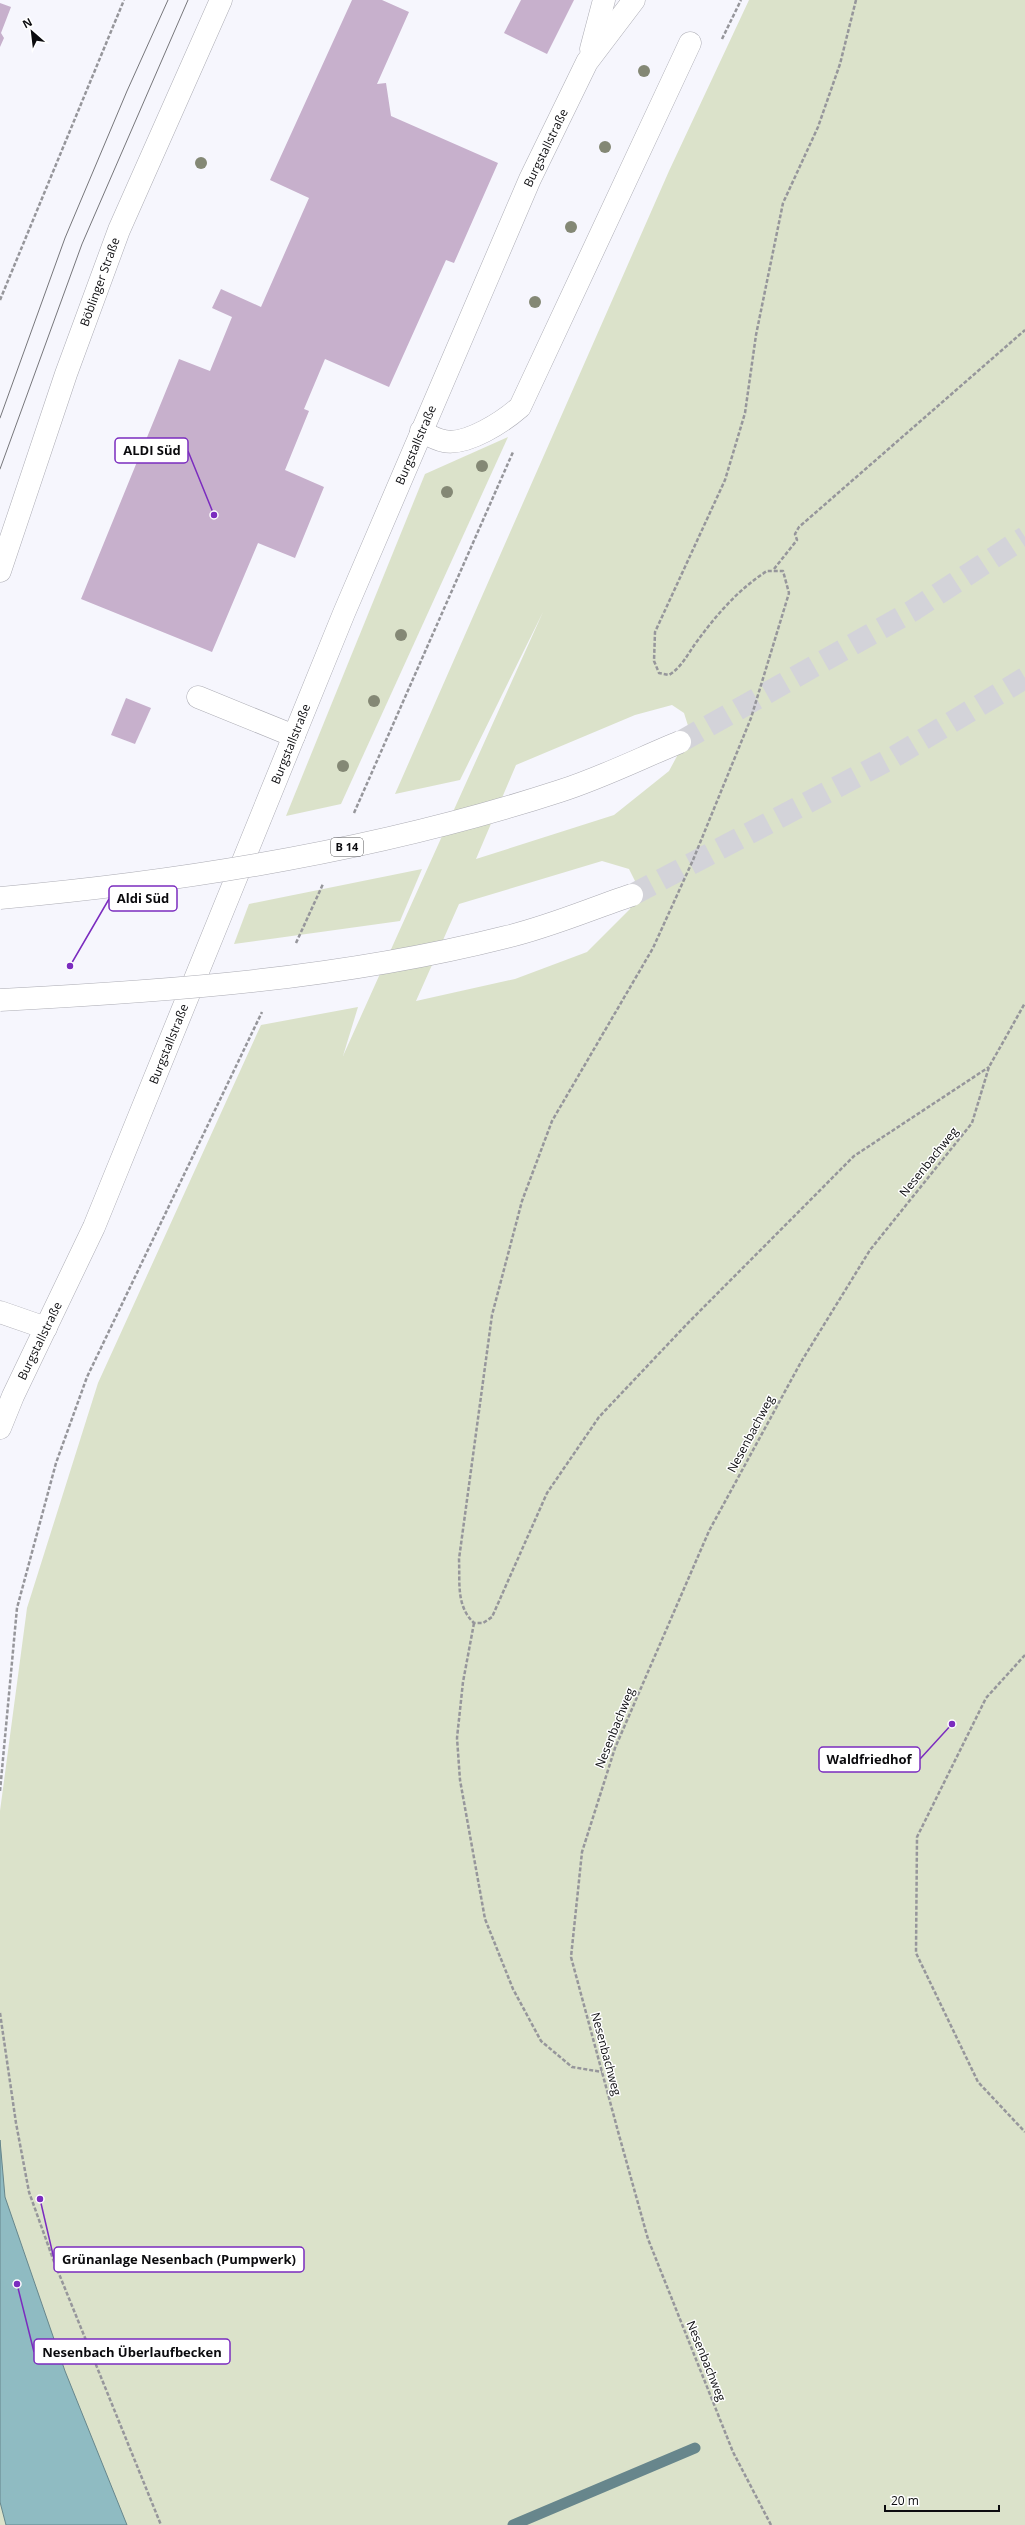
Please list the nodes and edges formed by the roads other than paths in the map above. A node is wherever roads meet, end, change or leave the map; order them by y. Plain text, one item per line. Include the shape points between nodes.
1 (221, 0) edge
2 (604, 0) edge
3 (634, 0) edge
4 (690, 43) dead end
5 (587, 62) junction
6 (421, 432) junction
7 (0, 571) edge
8 (198, 697) dead end
9 (294, 736) junction
10 (680, 742) tunnel mouth
11 (632, 895) tunnel mouth
12 (0, 898) edge
13 (0, 1000) edge
14 (0, 1312) edge
15 (46, 1328) junction
16 (6, 1393) edge
17 (0, 1428) edge

1 - 7 main road, Böblinger Straße via 119,230 66,374
2 - 5 main road, Burgstallstraße
3 - 5 main road, Burgstallstraße
4 - 6 main road via 520,407 502,423 469,438 445,442
5 - 6 main road, Burgstallstraße via 530,179
6 - 9 main road, Burgstallstraße
8 - 9 main road
9 - 15 main road, Burgstallstraße via 94,1228
10 - 12 main road, B 14, bridge via 561,791 386,839 271,863 92,890
11 - 13 main road, bridge via 507,937 312,975 146,992
14 - 15 main road
15 - 16 main road, Burgstallstraße
16 - 17 main road, Burgstallstraße

